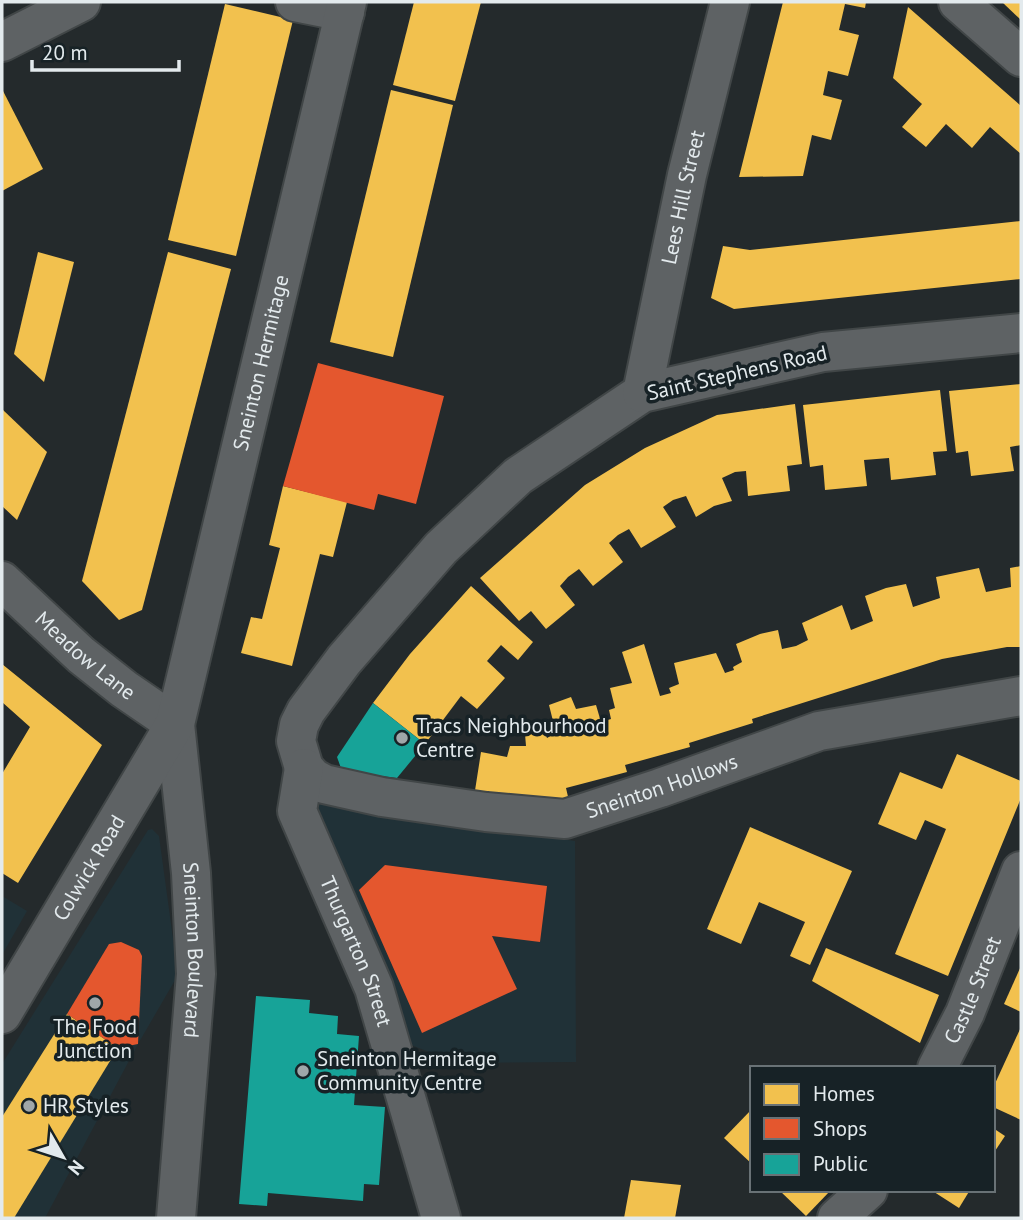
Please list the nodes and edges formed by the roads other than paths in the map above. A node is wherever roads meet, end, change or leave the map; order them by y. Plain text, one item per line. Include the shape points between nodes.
1 (81, 2) edge
2 (295, 2) edge
3 (730, 2) edge
4 (958, 2) edge
5 (346, 7) edge
6 (2, 42) edge
7 (1021, 57) edge
8 (1021, 333) edge
9 (642, 393) junction
10 (2, 580) edge
11 (1021, 696) edge
12 (175, 724) junction
13 (304, 768) junction
14 (1021, 871) edge
15 (2, 1014) edge
16 (938, 1066) edge
17 (866, 1192) edge
18 (176, 1218) edge
19 (441, 1218) edge
20 (838, 1218) edge

1 - 6 street
2 - 5 street
3 - 9 street, Lees Hill Street via 687,175
4 - 7 street
5 - 12 street, Sneinton Hermitage
8 - 9 street, Saint Stephens Road via 823,352
9 - 13 street, Saint Stephens Road via 518,476 441,548 306,711 296,741
10 - 12 street, Meadow Lane via 81,655
11 - 13 street, Sneinton Hollows via 819,731 565,818 382,797 324,784
12 - 15 street, Colwick Road
12 - 18 street, Sneinton Boulevard via 196,974
13 - 19 street, Thurgarton Street via 297,811 374,988
14 - 16 street, Castle Street via 965,1013
17 - 20 street

